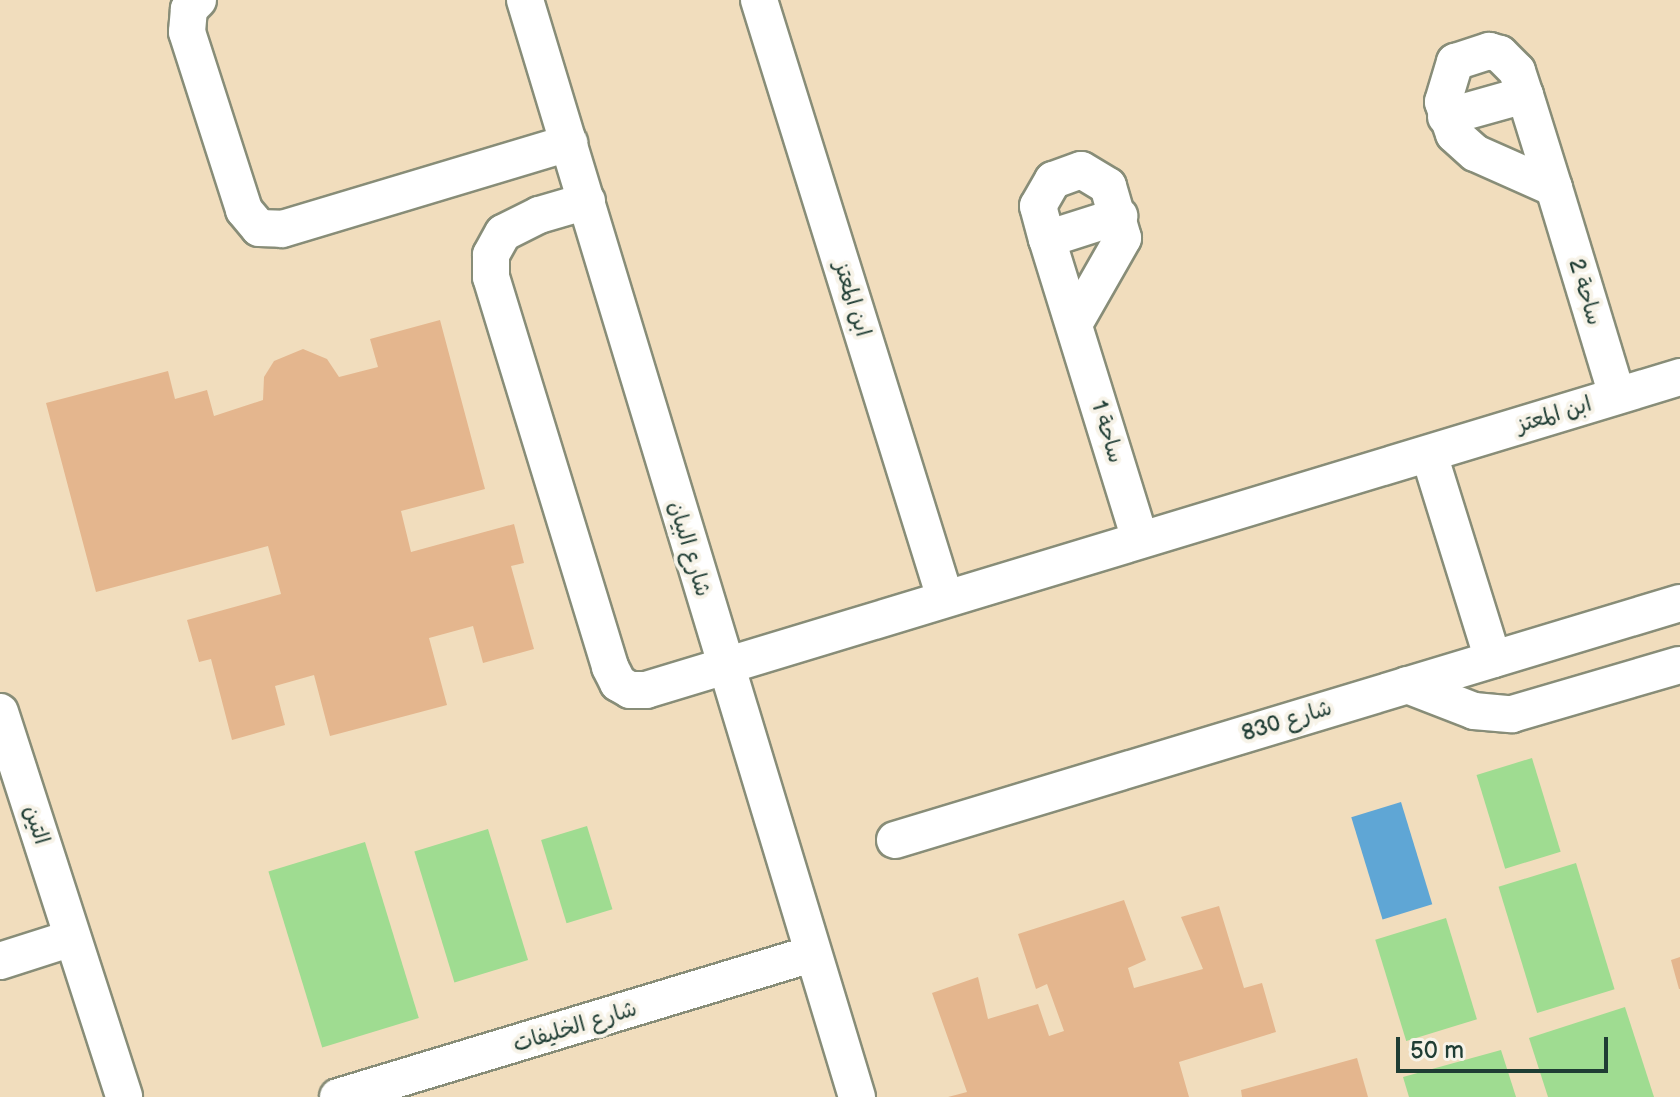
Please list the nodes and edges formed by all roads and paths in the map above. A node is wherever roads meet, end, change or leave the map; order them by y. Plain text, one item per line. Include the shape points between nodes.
1 (198, 0) edge
2 (525, 0) edge
3 (759, 0) edge
4 (1525, 95) junction
5 (1446, 117) junction
6 (569, 143) junction
7 (1554, 188) junction
8 (587, 201) junction
9 (1119, 216) junction
10 (1047, 239) junction
11 (1074, 324) junction
12 (1680, 377) edge
13 (1617, 396) junction
14 (1429, 454) junction
15 (1140, 540) junction
16 (945, 598) junction
17 (1680, 603) edge
18 (1493, 659) junction
19 (1680, 665) edge
20 (724, 667) junction
21 (1407, 685) junction
22 (0, 712) edge
23 (895, 840) dead end
24 (72, 938) junction
25 (812, 954) junction
26 (0, 961) edge
27 (124, 1097) edge
28 (338, 1097) edge
29 (857, 1097) edge

1 - 6 street via 189,9 187,32 244,210 259,228 282,229
2 - 6 street, شارع البيان
3 - 16 street, ابن المعتز
4 - 5 street
4 - 5 street, ساحة 2 via 1510,61 1489,51 1472,55 1455,62 1450,71 1443,102
4 - 7 street, ساحة 2
5 - 7 street via 1454,134 1475,153
6 - 8 street, شارع البيان
7 - 13 street, ساحة 2
8 - 20 street, شارع البيان
8 - 20 street, ابن المعتز via 539,215 503,233 491,255 496,292 618,683 646,690
9 - 10 street
9 - 10 street, ساحة 1 via 1108,186 1094,173 1068,171 1043,191 1038,206
9 - 11 street, ساحة 1 via 1122,246
10 - 11 street, ساحة 1
11 - 15 street, ساحة 1
12 - 13 street, ابن المعتز
13 - 14 street, ابن المعتز
14 - 15 street, ابن المعتز
14 - 18 street
15 - 16 street, ابن المعتز
16 - 20 street, ابن المعتز
17 - 18 street, شارع 830
18 - 21 street, شارع 830
19 - 21 street via 1499,715
20 - 25 street, شارع البيان
21 - 23 street, شارع 830
22 - 24 street, التين
24 - 26 street
24 - 27 street, التين
25 - 28 street, شارع الخليفات
25 - 29 street, شارع البيان

